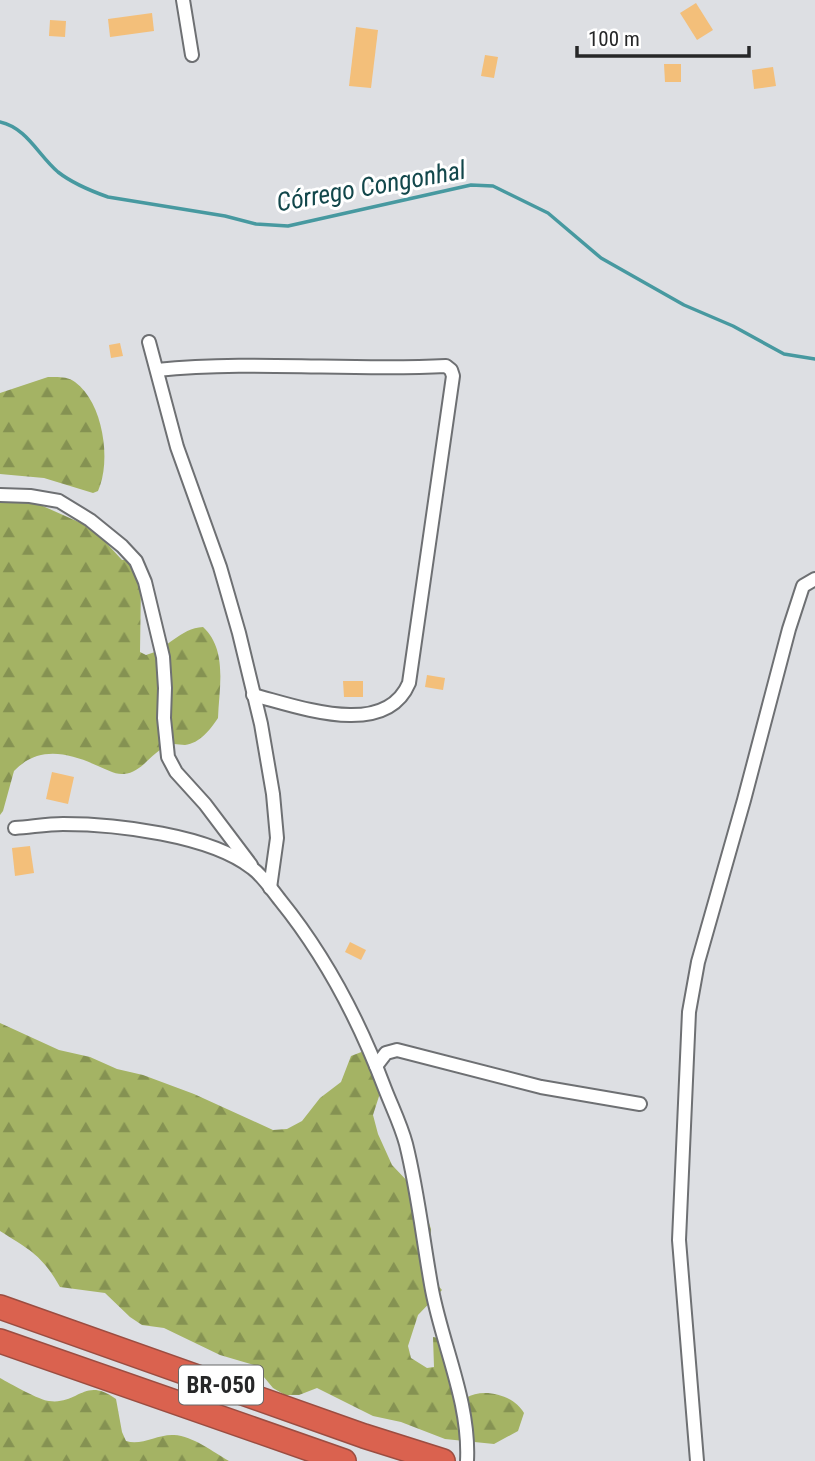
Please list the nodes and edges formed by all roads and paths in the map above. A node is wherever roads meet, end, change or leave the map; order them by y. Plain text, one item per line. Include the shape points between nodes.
1 (183, 0) edge
2 (192, 55) dead end
3 (149, 342) dead end
4 (157, 370) junction
5 (0, 495) edge
6 (815, 579) edge
7 (253, 695) junction
8 (15, 828) dead end
9 (253, 868) junction
10 (270, 888) junction
11 (376, 1066) junction
12 (640, 1104) dead end
13 (0, 1307) edge
14 (0, 1341) edge
15 (344, 1461) edge
16 (443, 1461) edge
17 (467, 1461) edge
18 (696, 1461) edge

1 - 2 street
3 - 4 street
4 - 7 street via 177,447 220,567
4 - 7 street via 207,365 446,366 453,376 405,692 381,711 363,716
5 - 9 street via 59,501 90,520 136,561 163,657 168,757
6 - 18 street via 803,586 789,629 698,962 689,1012 679,1240
7 - 10 street via 272,783 277,838
8 - 9 street via 62,824 175,836 229,854
9 - 10 street
10 - 11 street via 337,981
11 - 12 street via 386,1053 397,1050 563,1091
11 - 17 street via 405,1141 432,1290 465,1419
13 - 16 highway, BR-050
14 - 15 highway, BR-050

